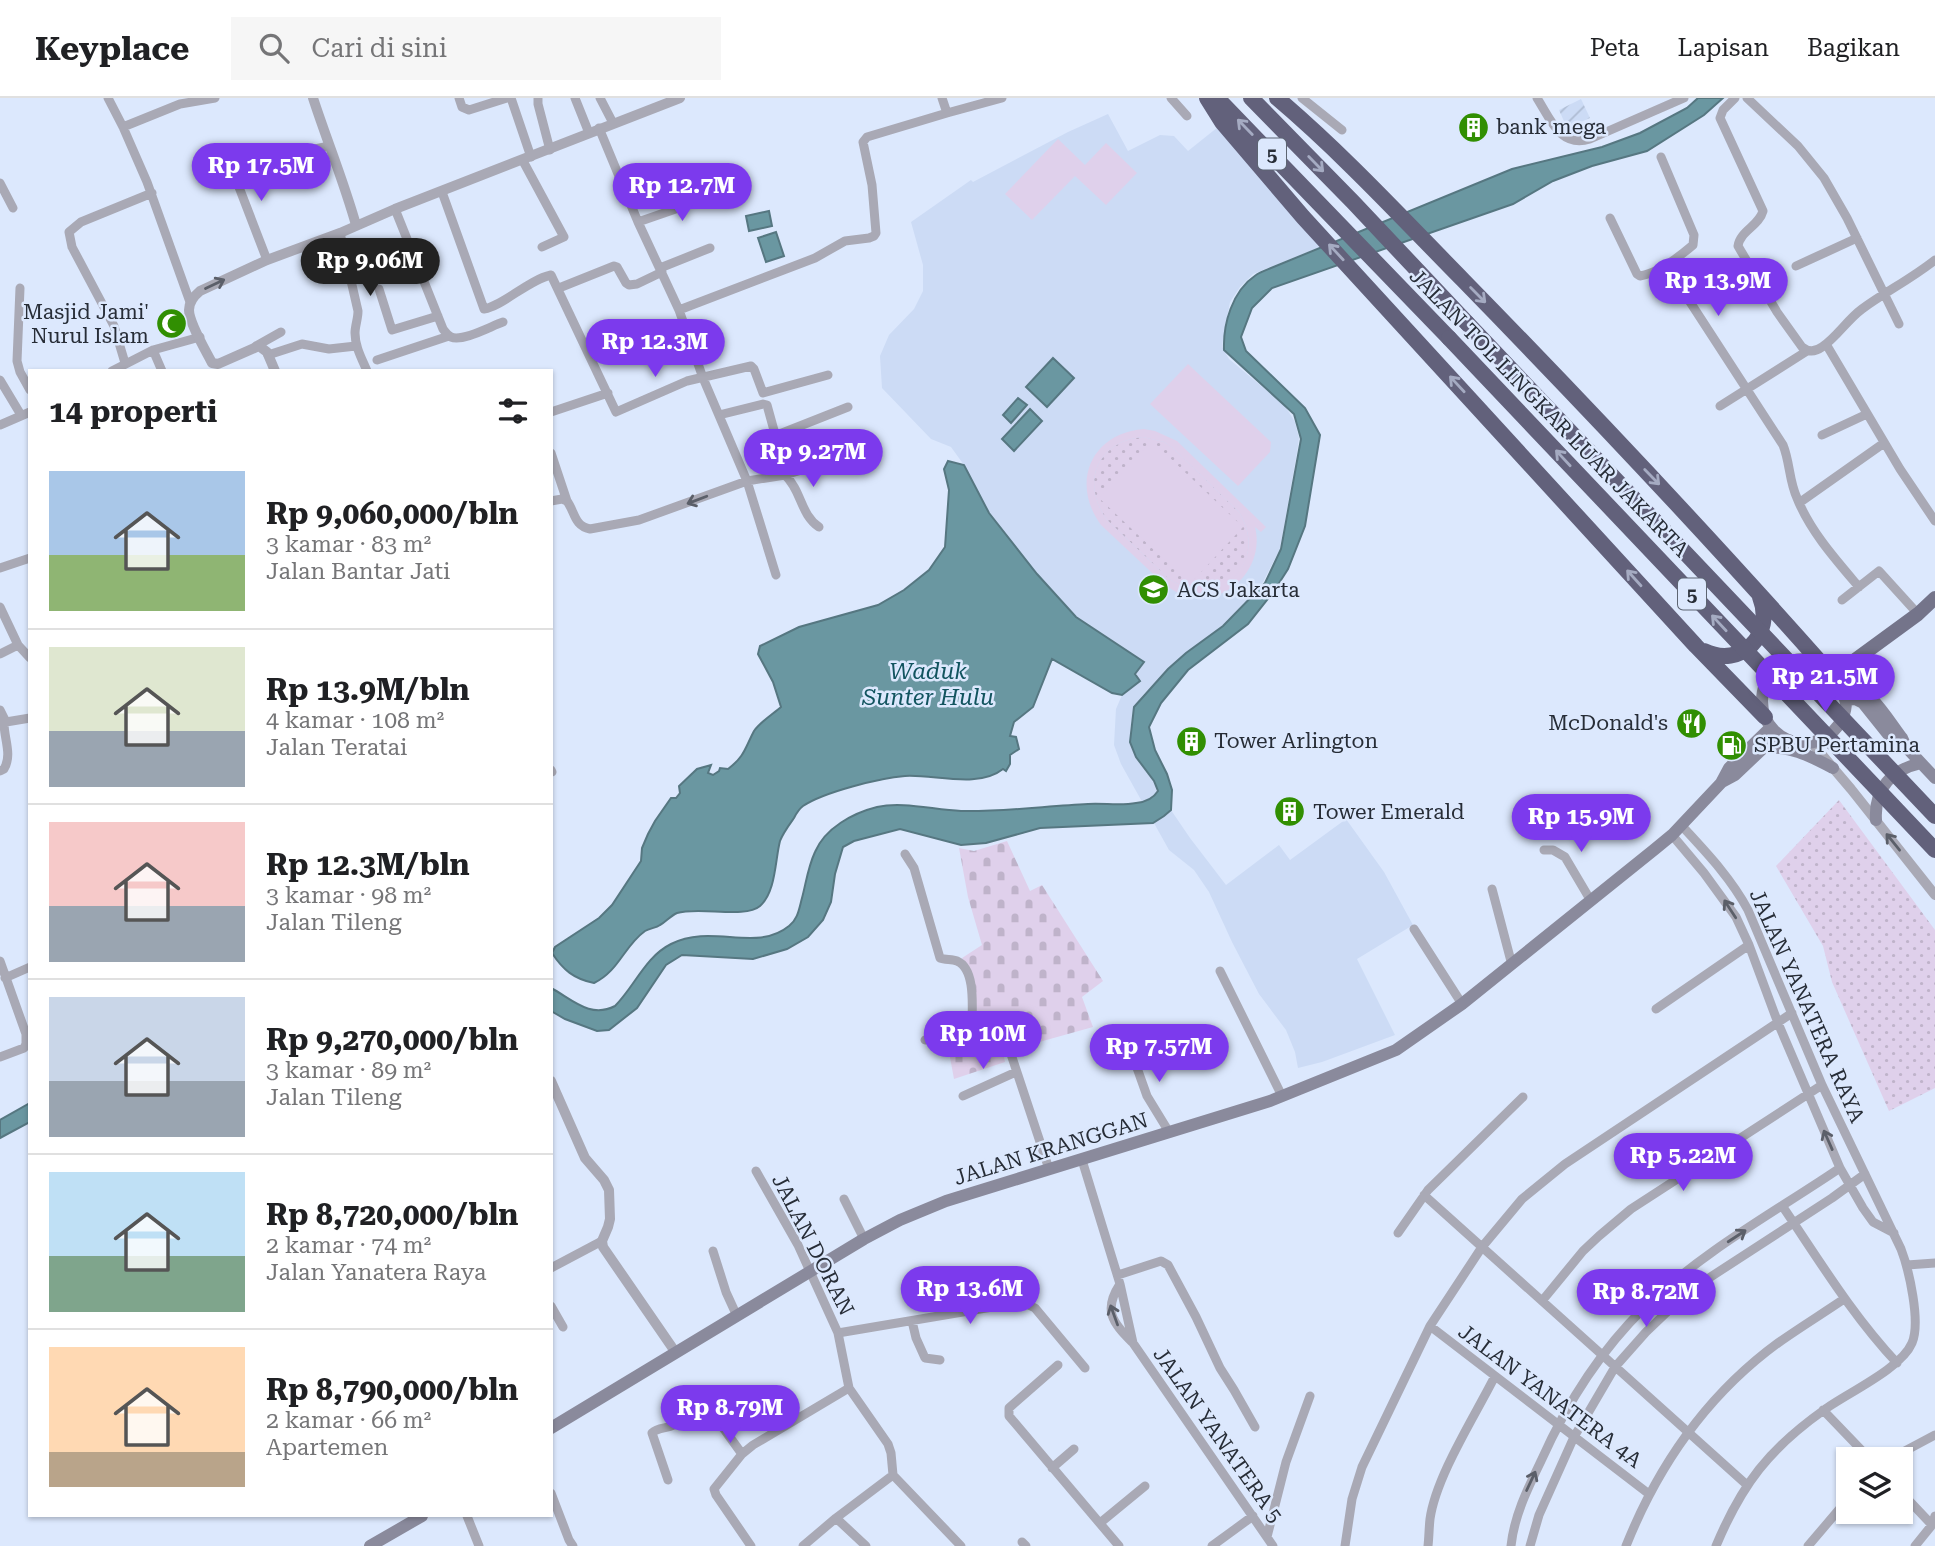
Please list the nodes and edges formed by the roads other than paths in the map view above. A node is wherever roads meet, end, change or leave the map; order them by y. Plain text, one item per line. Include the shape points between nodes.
1 (108, 98) edge
2 (215, 98) edge
3 (313, 98) edge
4 (459, 98) edge
5 (509, 98) edge
6 (538, 98) edge
7 (575, 98) edge
8 (600, 98) edge
9 (942, 98) edge
10 (1002, 98) edge
11 (1171, 98) edge
12 (1207, 98) edge
13 (1217, 98) edge
14 (1251, 98) edge
15 (1277, 98) edge
16 (1303, 98) edge
17 (1684, 98) edge
18 (1735, 98) edge
19 (1747, 98) edge
20 (671, 99) edge
21 (1542, 99) edge
22 (184, 100) edge
23 (947, 113) junction
24 (1187, 116) dead end
25 (613, 123) junction
26 (123, 127) junction
27 (1342, 130) dead end
28 (594, 131) junction
29 (329, 146) junction
30 (550, 150) junction
31 (227, 156) dead end
32 (1661, 158) dead end
33 (527, 159) junction
34 (254, 162) dead end
35 (0, 183) edge
36 (442, 192) junction
37 (152, 193) junction
38 (716, 195) dead end
39 (13, 208) dead end
40 (395, 209) junction
41 (1610, 218) dead end
42 (638, 222) junction
43 (356, 225) junction
44 (340, 233) junction
45 (1857, 239) junction
46 (542, 247) dead end
47 (710, 248) dead end
48 (267, 260) junction
49 (1934, 263) edge
50 (1666, 265) junction
51 (1796, 266) dead end
52 (661, 270) junction
53 (20, 288) dead end
54 (379, 289) dead end
55 (559, 289) junction
56 (1883, 295) junction
57 (190, 302) junction
58 (679, 310) junction
59 (438, 316) junction
60 (503, 322) dead end
61 (1899, 324) dead end
62 (281, 332) dead end
63 (449, 336) junction
64 (200, 337) junction
65 (1826, 344) junction
66 (256, 346) junction
67 (356, 346) junction
68 (153, 350) junction
69 (1807, 351) junction
70 (268, 355) junction
71 (377, 360) dead end
72 (125, 363) junction
73 (215, 368) edge
74 (116, 369) edge
75 (161, 369) edge
76 (274, 369) edge
77 (366, 369) edge
78 (828, 375) dead end
79 (703, 378) junction
80 (0, 380) edge
81 (28, 386) edge
82 (1746, 388) junction
83 (608, 393) junction
84 (1720, 406) dead end
85 (848, 407) dead end
86 (553, 411) edge
87 (26, 413) edge
88 (1867, 414) junction
89 (719, 415) junction
90 (0, 425) edge
91 (1822, 435) dead end
92 (1884, 443) junction
93 (553, 459) edge
94 (834, 460) dead end
95 (785, 475) junction
96 (747, 481) junction
97 (553, 500) edge
98 (567, 500) junction
99 (1799, 503) junction
100 (1935, 521) edge
101 (819, 527) dead end
102 (28, 559) edge
103 (0, 568) edge
104 (776, 575) dead end
105 (1859, 587) junction
106 (1757, 592) junction
107 (1935, 598) edge
108 (1842, 600) dead end
109 (0, 607) edge
110 (1918, 614) junction
111 (1798, 636) junction
112 (18, 645) junction
113 (1696, 646) junction
114 (0, 654) edge
115 (28, 656) edge
116 (1804, 659) junction
117 (1821, 663) junction
118 (1838, 677) junction
119 (1845, 700) junction
120 (0, 710) edge
121 (28, 718) edge
122 (4, 720) junction
123 (1883, 721) junction
124 (1771, 726) junction
125 (1811, 743) junction
126 (1763, 748) junction
127 (1921, 763) junction
128 (0, 771) edge
129 (1836, 772) junction
130 (1935, 778) edge
131 (1721, 783) junction
132 (1935, 816) edge
133 (1876, 820) junction
134 (1676, 830) junction
135 (1544, 850) dead end
136 (1935, 850) edge
137 (905, 853) dead end
138 (1726, 877) junction
139 (1713, 886) junction
140 (1492, 889) dead end
141 (1935, 895) edge
142 (1591, 901) junction
143 (1414, 929) dead end
144 (1749, 946) junction
145 (0, 961) edge
146 (1512, 965) junction
147 (28, 968) edge
148 (1220, 971) dead end
149 (5, 978) junction
150 (1462, 1004) junction
151 (1656, 1009) dead end
152 (1791, 1013) junction
153 (1778, 1023) junction
154 (972, 1024) junction
155 (925, 1040) dead end
156 (1131, 1051) dead end
157 (0, 1057) edge
158 (1016, 1072) junction
159 (1822, 1085) junction
160 (553, 1086) edge
161 (1808, 1094) junction
162 (963, 1096) dead end
163 (1282, 1096) junction
164 (1523, 1097) dead end
165 (1169, 1132) junction
166 (1082, 1160) junction
167 (1840, 1168) junction
168 (1049, 1169) junction
169 (756, 1171) dead end
170 (1865, 1174) junction
171 (1850, 1185) junction
172 (1424, 1195) junction
173 (844, 1199) dead end
174 (1783, 1206) junction
175 (1794, 1223) junction
176 (1398, 1233) dead end
177 (1894, 1233) junction
178 (864, 1239) junction
179 (602, 1241) junction
180 (1482, 1247) junction
181 (713, 1251) dead end
182 (1935, 1263) edge
183 (1907, 1265) junction
184 (553, 1267) edge
185 (810, 1272) junction
186 (1119, 1280) junction
187 (1844, 1299) junction
188 (1542, 1301) junction
189 (553, 1310) edge
190 (737, 1316) junction
191 (912, 1321) junction
192 (1430, 1326) junction
193 (563, 1327) dead end
194 (838, 1333) junction
195 (1133, 1343) junction
196 (676, 1353) junction
197 (1603, 1356) junction
198 (940, 1360) dead end
199 (1897, 1363) junction
200 (1058, 1365) dead end
201 (1615, 1367) junction
202 (1085, 1368) dead end
203 (1495, 1376) junction
204 (849, 1388) junction
205 (1311, 1396) dead end
206 (1823, 1410) junction
207 (1558, 1424) junction
208 (553, 1427) edge
209 (1255, 1427) dead end
210 (1687, 1432) junction
211 (1935, 1435) edge
212 (1574, 1437) junction
213 (1859, 1447) edge
214 (1912, 1447) edge
215 (1074, 1449) dead end
216 (742, 1454) junction
217 (1052, 1468) junction
218 (893, 1475) junction
219 (667, 1480) dead end
220 (1747, 1485) junction
221 (1145, 1486) dead end
222 (1649, 1494) junction
223 (553, 1498) edge
224 (1913, 1502) edge
225 (1836, 1513) edge
226 (1253, 1516) junction
227 (420, 1517) edge
228 (467, 1517) edge
229 (836, 1518) junction
230 (1934, 1521) edge
231 (1100, 1523) junction
232 (1267, 1537) junction
233 (370, 1546) edge
234 (479, 1546) edge
235 (573, 1546) edge
236 (751, 1546) edge
237 (803, 1546) edge
238 (866, 1546) edge
239 (961, 1546) edge
240 (1119, 1546) edge
241 (1212, 1546) edge
242 (1273, 1546) edge
243 (1345, 1546) edge
244 (1428, 1546) edge
245 (1511, 1546) edge
246 (1530, 1546) edge
247 (1626, 1546) edge
248 (1716, 1546) edge
249 (1808, 1546) edge
250 (1914, 1546) edge

1 - 26 street
2 - 22 street
3 - 29 street
4 - 5 street via 470,110
5 - 33 street
6 - 30 street
7 - 28 street
8 - 25 street
9 - 23 street
10 - 23 street
11 - 24 street
113 -> 12 highway via 1303,217
136 -> 13 highway, JALAN TOL LINGKAR LUAR JAKARTA / 5, bridge
14 -> 132 highway, JALAN TOL LINGKAR LUAR JAKARTA / 5, bridge
15 -> 106 highway via 1342,156
16 - 27 street
17 - 21 street via 1575,142 1560,133
18 - 69 street via 1720,118 1763,211 1738,246 1777,312
19 - 45 street via 1824,178
20 - 25 street
22 - 26 street
23 - 58 street via 863,142 872,185 876,233 871,238 845,240 815,258
25 - 28 street
26 - 37 street
28 - 30 street
28 - 42 street
29 - 34 street
29 - 43 street
30 - 33 street
31 - 48 street
32 - 50 street via 1695,239 1692,247
33 - 36 street
33 - 46 street via 564,237
35 - 39 street
36 - 40 street
36 - 55 street via 484,309 548,275 555,278
37 - 57 street
37 - 72 street via 81,222 69,232 72,247 114,326
38 - 42 street
40 - 43 street
40 - 59 street
41 - 50 street via 1639,275
42 - 52 street
43 - 44 street
44 - 48 street
44 - 67 street via 358,311
45 - 51 street
45 - 56 street
47 - 52 street
57 -> 48 street via 200,291
49 - 56 street
50 - 82 street
52 - 55 street via 629,285 614,266
52 - 58 street
53 - 81 street via 17,361
54 - 59 street via 392,330
55 - 83 street
56 - 61 street
56 - 65 street via 1847,321
57 - 64 street via 190,318
58 - 79 street
59 - 63 street
60 - 63 street via 466,336
62 - 66 street
63 - 71 street
64 - 68 street
64 - 73 street
65 - 69 street
65 - 88 street
66 - 70 street
66 - 73 street
67 - 70 street via 329,349 302,344
67 - 77 street
68 - 72 street
68 - 75 street
69 - 82 street
70 - 76 street
72 - 74 street
78 - 79 street via 763,393 751,366
79 - 83 street via 618,412
79 - 89 street
80 - 87 street
82 - 84 street
82 - 99 street via 1783,445
83 - 86 street
85 - 89 street via 777,435 767,405
87 - 90 street
88 - 91 street
88 - 92 street
89 - 96 street
92 - 99 street
92 - 100 street
93 - 98 street
94 - 95 street
95 - 96 street
95 - 101 street via 801,497 807,516
96 -> 98 street via 639,520 590,529 578,524
96 - 104 street
97 - 98 street
99 - 105 street
102 - 103 street
105 - 108 street
105 - 110 street via 1881,572
106 - 111 highway
106 - 113 highway via 1764,618 1761,632 1748,648 1722,656
107 - 110 main road
109 - 112 street
110 - 118 main road
111 - 116 highway
111 - 117 highway
112 - 114 street
112 - 115 street
113 - 124 highway
116 - 117 main road
116 - 124 main road via 1783,664 1771,674 1762,694
117 - 118 main road
118 - 119 main road
118 - 123 main road via 1867,693
119 - 123 main road via 1860,701
119 - 125 main road via 1837,727
120 - 122 street
121 - 122 street
122 - 128 street via 9,757
123 - 127 main road
124 - 125 main road via 1793,741
124 - 126 main road, JALAN KRANGGAN
124 - 131 main road, JALAN KRANGGAN via 1729,768
125 - 129 street
126 - 129 main road via 1799,751
126 - 131 main road, JALAN KRANGGAN
127 - 130 main road
127 - 133 main road via 1889,780 1877,798
129 - 133 street
131 - 134 main road, JALAN KRANGGAN
141 -> 133 street
134 - 138 street, JALAN YANATERA RAYA
134 - 139 street, JALAN YANATERA RAYA
134 - 142 main road, JALAN KRANGGAN
135 - 142 street via 1565,857
137 - 154 street via 914,868 940,958 958,961 971,980
138 - 139 street
138 - 152 street, JALAN YANATERA RAYA via 1748,910
144 -> 139 street, JALAN YANATERA RAYA
140 - 146 street
142 - 146 main road, JALAN KRANGGAN
143 - 150 street
144 - 151 street
144 - 153 street, JALAN YANATERA RAYA
145 - 149 street
146 - 150 main road, JALAN KRANGGAN
147 - 149 street
148 - 163 street
149 - 157 street via 26,1044
150 - 163 main road, JALAN KRANGGAN via 1396,1050
152 - 153 street
152 - 159 street, JALAN YANATERA RAYA
153 - 161 street, JALAN YANATERA RAYA
153 - 180 street via 1557,1170 1522,1199
154 - 155 street via 953,1036
154 - 158 street via 1003,1036
156 - 165 street via 1147,1097
158 - 162 street
158 - 168 street
159 - 161 street
159 - 170 street, JALAN YANATERA RAYA
160 - 179 street via 585,1158 608,1190 610,1219
167 -> 161 street, JALAN YANATERA RAYA
161 - 188 street via 1632,1209 1583,1251
163 - 165 main road, JALAN KRANGGAN
164 - 172 street
165 - 166 main road, JALAN KRANGGAN
166 - 168 main road, JALAN KRANGGAN
166 - 186 street, JALAN YANATERA 5
167 - 171 street, JALAN YANATERA RAYA
167 - 174 street
168 - 178 main road, JALAN KRANGGAN via 946,1201
169 - 185 street, JALAN DORAN
170 - 171 street
170 - 177 street, JALAN YANATERA RAYA
171 - 175 street
171 - 177 street, JALAN YANATERA RAYA via 1873,1222
172 - 176 street
172 - 180 street
173 - 178 street
174 - 175 street
197 -> 174 street via 1679,1278
175 - 187 street
175 - 201 street via 1689,1291
177 - 183 street, JALAN YANATERA RAYA
178 - 185 main road, JALAN KRANGGAN
179 - 184 street
179 - 196 street
180 - 188 street
180 - 192 street
181 - 190 street
182 - 183 street
183 - 199 street, JALAN YANATERA RAYA via 1915,1329 1908,1351
185 - 190 main road, JALAN KRANGGAN
185 - 194 street, JALAN DORAN
186 - 195 street, JALAN YANATERA 5
195 -> 186 street, JALAN YANATERA 5 via 1111,1313
186 - 209 street via 1161,1261 1168,1265
187 - 199 street
187 - 210 street via 1751,1365
188 - 197 street
189 - 193 street
190 - 196 main road, JALAN KRANGGAN
191 - 194 street
191 - 198 street via 925,1357
191 - 202 street via 1028,1304
192 - 203 street, JALAN YANATERA 4A
192 - 243 street via 1362,1467
194 - 204 street, JALAN DORAN
195 - 226 street, JALAN YANATERA 5
196 - 208 main road, JALAN KRANGGAN
197 - 201 street
197 - 207 street
199 - 206 street
200 - 217 street via 1008,1412
201 - 210 street
201 - 212 street
203 - 207 street, JALAN YANATERA 4A
203 - 244 street via 1438,1490
204 - 216 street
204 - 218 street, JALAN DORAN via 888,1444
205 - 232 street via 1286,1462
206 - 213 street
206 - 220 street via 1775,1449
207 - 212 street, JALAN YANATERA 4A
245 -> 207 street via 1524,1497
210 - 220 street
210 - 222 street
211 - 214 street
212 - 222 street, JALAN YANATERA 4A
212 - 246 street
215 - 217 street
216 - 219 street via 715,1416 699,1408 652,1433
216 - 236 street via 714,1490
217 - 231 street
218 - 229 street
218 - 239 street
220 - 248 street
221 - 231 street
222 - 247 street
223 - 235 street
224 - 230 street
225 - 249 street
226 - 232 street, JALAN YANATERA 5
226 - 241 street
227 - 233 main road
228 - 234 street
229 - 237 street
229 - 238 street
230 - 250 street
231 - 240 street
232 - 242 street, JALAN YANATERA 5

